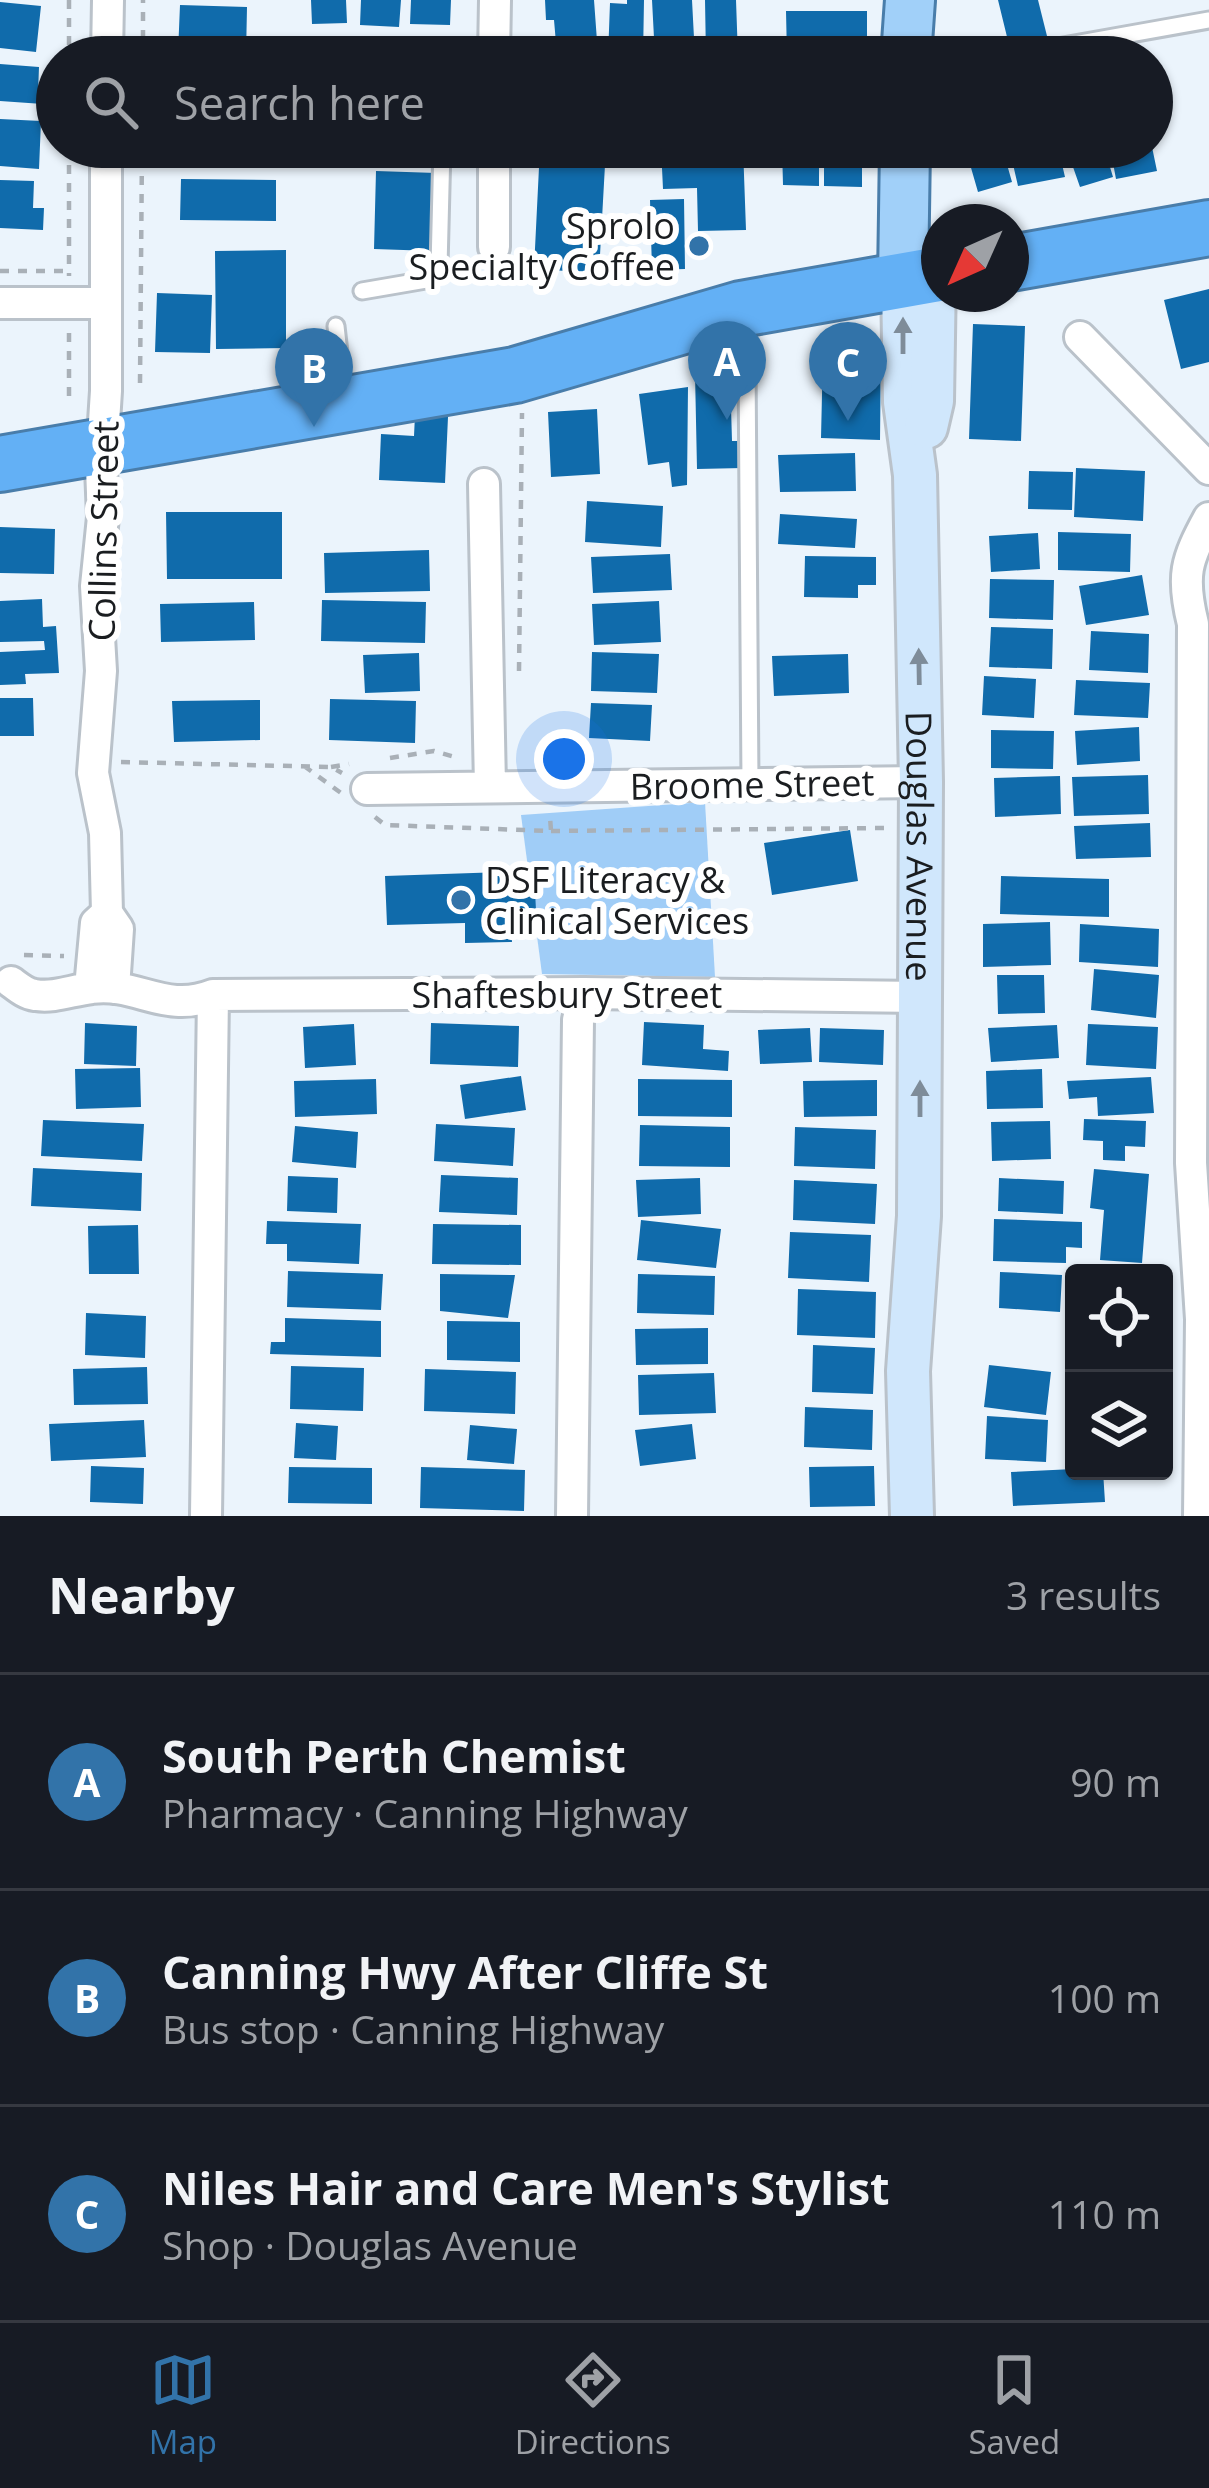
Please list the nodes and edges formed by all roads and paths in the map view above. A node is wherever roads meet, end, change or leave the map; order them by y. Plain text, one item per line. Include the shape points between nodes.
1 (68, 0) edge
2 (108, 0) edge
3 (143, 0) edge
4 (494, 0) edge
5 (910, 0) edge
6 (934, 0) edge
7 (1209, 20) edge
8 (69, 36) edge
9 (107, 36) edge
10 (143, 36) edge
11 (494, 36) edge
12 (907, 36) edge
13 (936, 36) edge
14 (1119, 36) edge
15 (69, 168) edge
16 (106, 168) edge
17 (139, 168) edge
18 (441, 168) edge
19 (494, 168) edge
20 (908, 168) edge
21 (934, 168) edge
22 (931, 204) edge
23 (1209, 228) edge
24 (921, 245) edge
25 (494, 247) dead end
26 (1029, 260) edge
27 (0, 271) edge
28 (69, 271) junction
29 (921, 277) edge
30 (362, 291) dead end
31 (921, 300) edge
32 (0, 303) edge
33 (69, 303) junction
34 (105, 303) junction
35 (720, 314) junction
36 (1081, 337) dead end
37 (522, 395) dead end
38 (103, 410) junction
39 (0, 431) edge
40 (1204, 453) edge
41 (0, 464) edge
42 (484, 484) dead end
43 (1209, 518) edge
44 (1209, 574) edge
45 (1193, 624) junction
46 (519, 670) dead end
47 (115, 761) dead end
48 (921, 782) junction
49 (750, 784) junction
50 (490, 787) junction
51 (368, 789) joint
52 (895, 828) dead end
53 (551, 831) dead end
54 (7, 973) edge
55 (95, 974) junction
56 (584, 992) junction
57 (213, 994) junction
58 (921, 997) junction
59 (1200, 1118) edge
60 (920, 1216) junction
61 (206, 1516) edge
62 (572, 1516) edge
63 (912, 1516) edge
64 (932, 1516) edge
65 (1199, 1516) edge

1 - 8 path
2 - 9 street
3 - 10 path
4 - 11 street
5 - 12 main road
6 - 13 main road
7 - 14 lane
15 - 28 path
16 - 34 street, Collins Street
17 - 38 path
18 - 30 lane via 439,266 426,280
19 - 25 street
20 - 24 main road, Douglas Avenue
21 - 22 main road, Douglas Avenue
23 - 26 highway
27 - 28 path
28 - 33 path
29 - 35 highway
48 -> 31 main road, Douglas Avenue via 915,475 904,383
32 - 33 street
33 - 34 street
33 - 38 path
34 - 38 street, Collins Street
35 - 38 highway via 511,342 339,348
35 - 38 highway via 515,375
35 - 49 lane via 747,360
36 - 40 street
37 - 46 path
38 - 39 highway
38 - 41 highway
38 - 55 street, Collins Street via 93,772 105,832 107,913 97,923
42 - 50 street
43 - 45 street via 1185,569
44 - 45 street
45 - 59 street
47 - 51 path via 331,767
48 - 49 street, Broome Street
48 - 58 main road, Douglas Avenue
49 - 50 street, Broome Street
50 - 51 street, Broome Street
52 - 53 path
54 - 55 path
54 - 55 street, Shaftesbury Street via 29,995 54,996
55 - 57 street, Shaftesbury Street via 190,1004
56 - 57 street, Shaftesbury Street
56 - 58 street, Shaftesbury Street
56 - 62 street
57 - 61 street
60 -> 58 main road, Douglas Avenue
59 - 65 street
60 - 63 main road, Douglas Avenue via 908,1371
60 - 64 main road, Douglas Avenue via 929,1269

